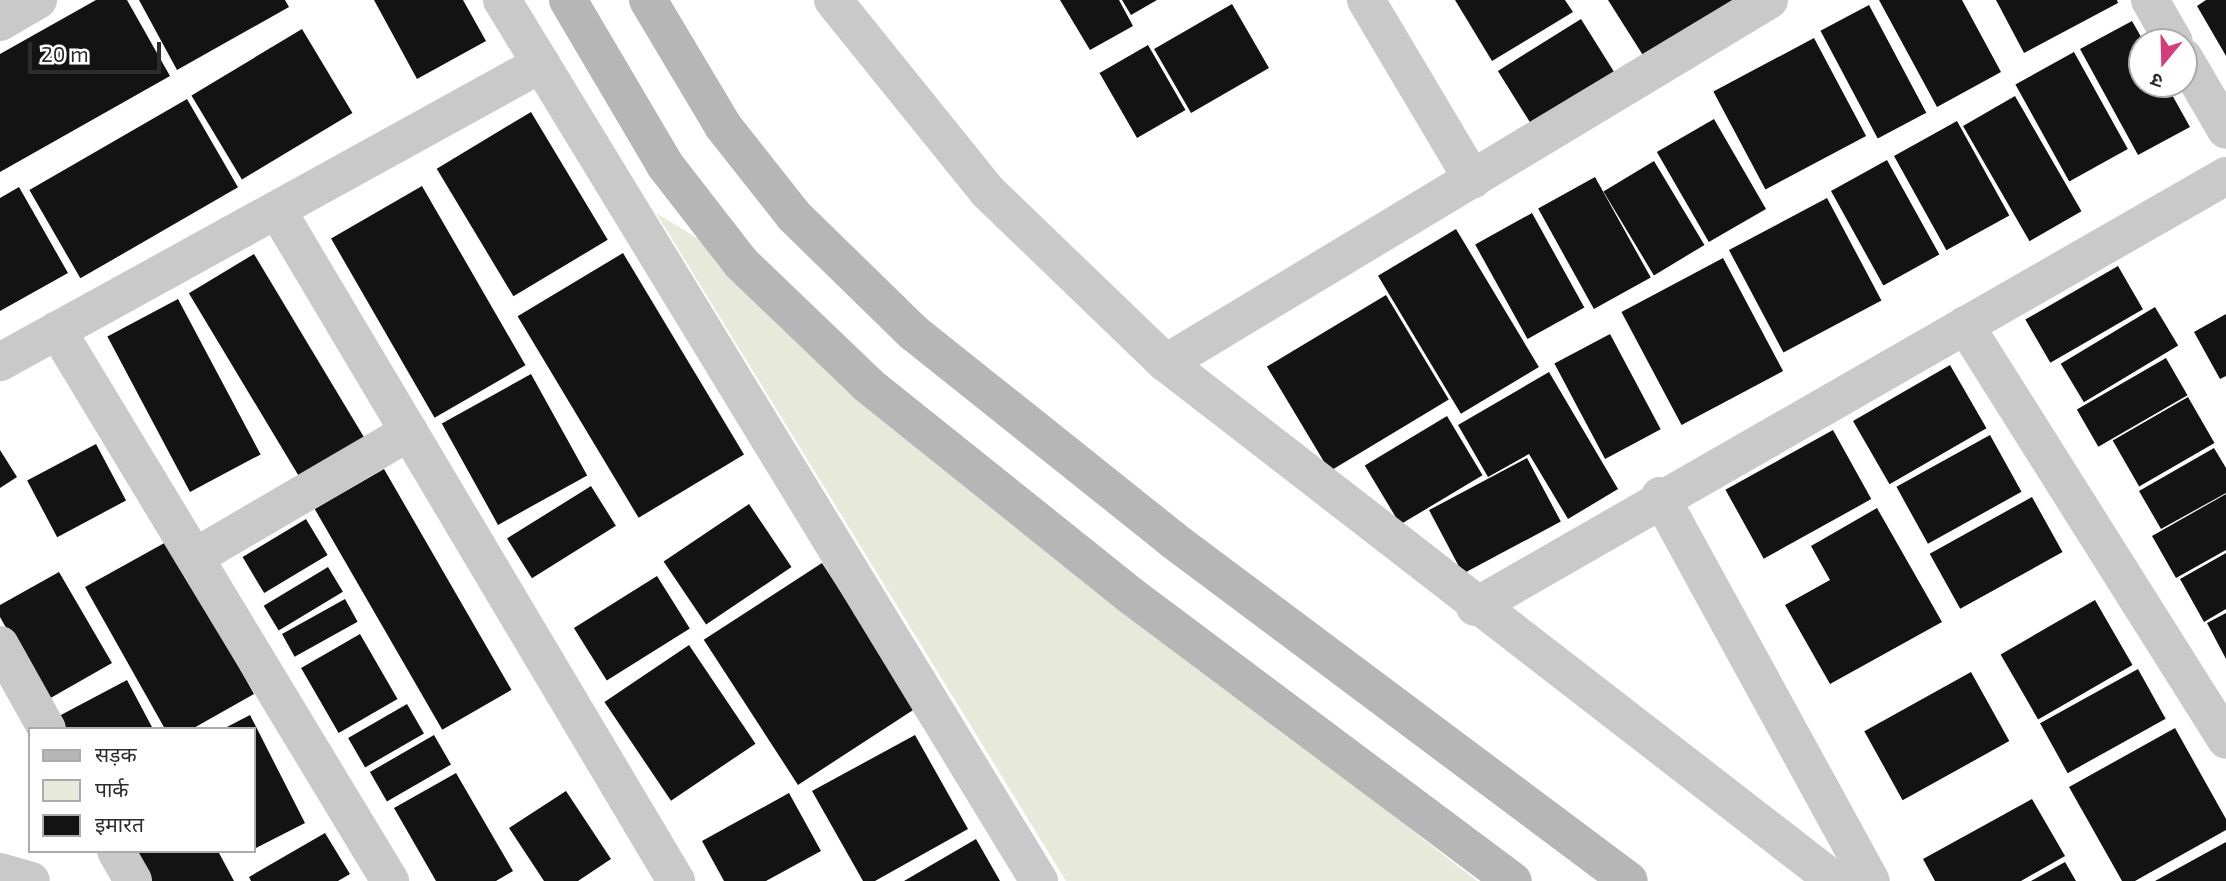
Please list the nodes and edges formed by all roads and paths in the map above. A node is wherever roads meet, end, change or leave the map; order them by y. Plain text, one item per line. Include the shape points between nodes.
1 (38, 0) edge
2 (502, 0) edge
3 (568, 0) edge
4 (648, 0) edge
5 (834, 0) edge
6 (1366, 0) edge
7 (1769, 0) edge
8 (2150, 0) edge
9 (0, 22) edge
10 (2166, 28) edge
11 (541, 64) junction
12 (2198, 82) edge
13 (2226, 130) edge
14 (2226, 176) edge
15 (1472, 180) junction
16 (277, 210) junction
17 (1965, 325) junction
18 (57, 330) junction
19 (0, 362) edge
20 (1166, 363) junction
21 (409, 432) junction
22 (1660, 496) junction
23 (195, 557) junction
24 (1475, 607) junction
25 (0, 645) edge
26 (46, 727) edge
27 (2226, 740) edge
28 (117, 853) edge
29 (0, 872) edge
30 (31, 881) edge
31 (133, 881) edge
32 (390, 881) edge
33 (676, 881) edge
34 (1038, 881) edge
35 (1513, 881) edge
36 (1629, 881) edge
37 (1835, 881) edge
38 (1871, 881) edge

1 - 9 street
2 - 11 street
3 - 35 street via 665,165 733,252 868,385 1130,595
4 - 36 street via 723,126 794,216 914,333 1173,540
5 - 20 street via 986,191
6 - 15 street
7 - 15 street
8 - 10 street
11 - 16 street
11 - 34 street
12 - 13 street
14 - 17 street
15 - 20 street
16 - 18 street
16 - 21 street
17 - 22 street
17 - 27 street
18 - 19 street
18 - 23 street
20 - 24 street
21 - 23 street
21 - 33 street
22 - 24 street
22 - 38 street
23 - 32 street
24 - 37 street
25 - 26 street
28 - 31 street
29 - 30 street

